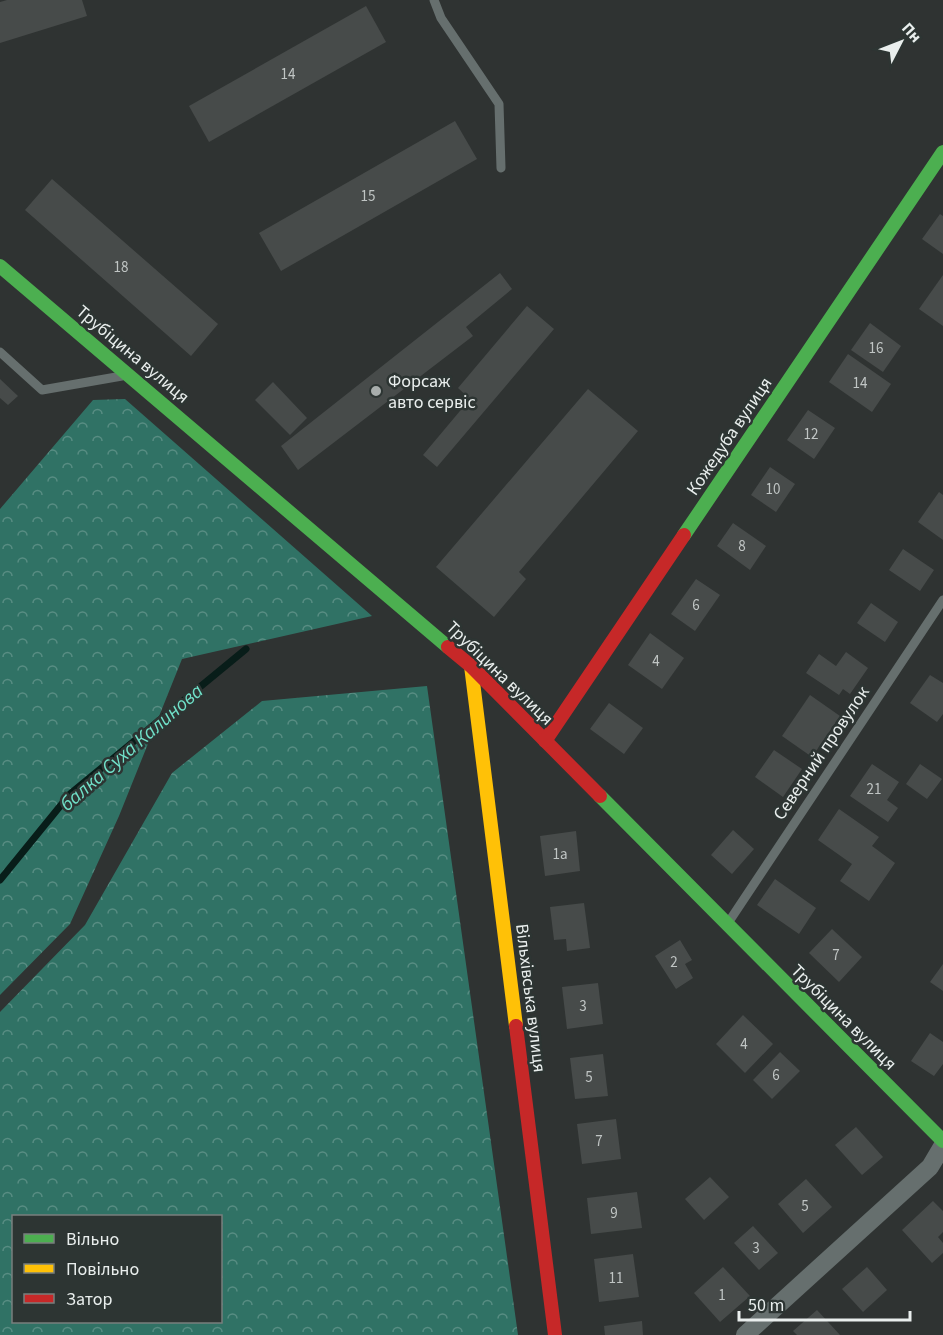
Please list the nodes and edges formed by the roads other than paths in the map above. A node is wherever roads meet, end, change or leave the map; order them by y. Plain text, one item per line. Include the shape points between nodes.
1 (434, 0) edge
2 (940, 163) edge
3 (501, 168) dead end
4 (0, 266) edge
5 (0, 352) edge
6 (130, 375) junction
7 (943, 600) edge
8 (471, 666) junction
9 (545, 741) junction
10 (727, 924) junction
11 (943, 1143) edge
12 (555, 1335) edge
13 (745, 1335) edge

1 - 3 lane via 441,18 499,104
2 - 9 street, Кожедуба вулиця
4 - 6 street, Трубіцина вулиця
5 - 6 lane via 42,390
6 - 8 street, Трубіцина вулиця
7 - 10 lane, Северний провулок
8 - 9 street, Трубіцина вулиця
8 - 12 street, Вільхівська вулиця
9 - 10 street, Трубіцина вулиця
10 - 11 street, Трубіцина вулиця
11 - 13 street via 930,1167

